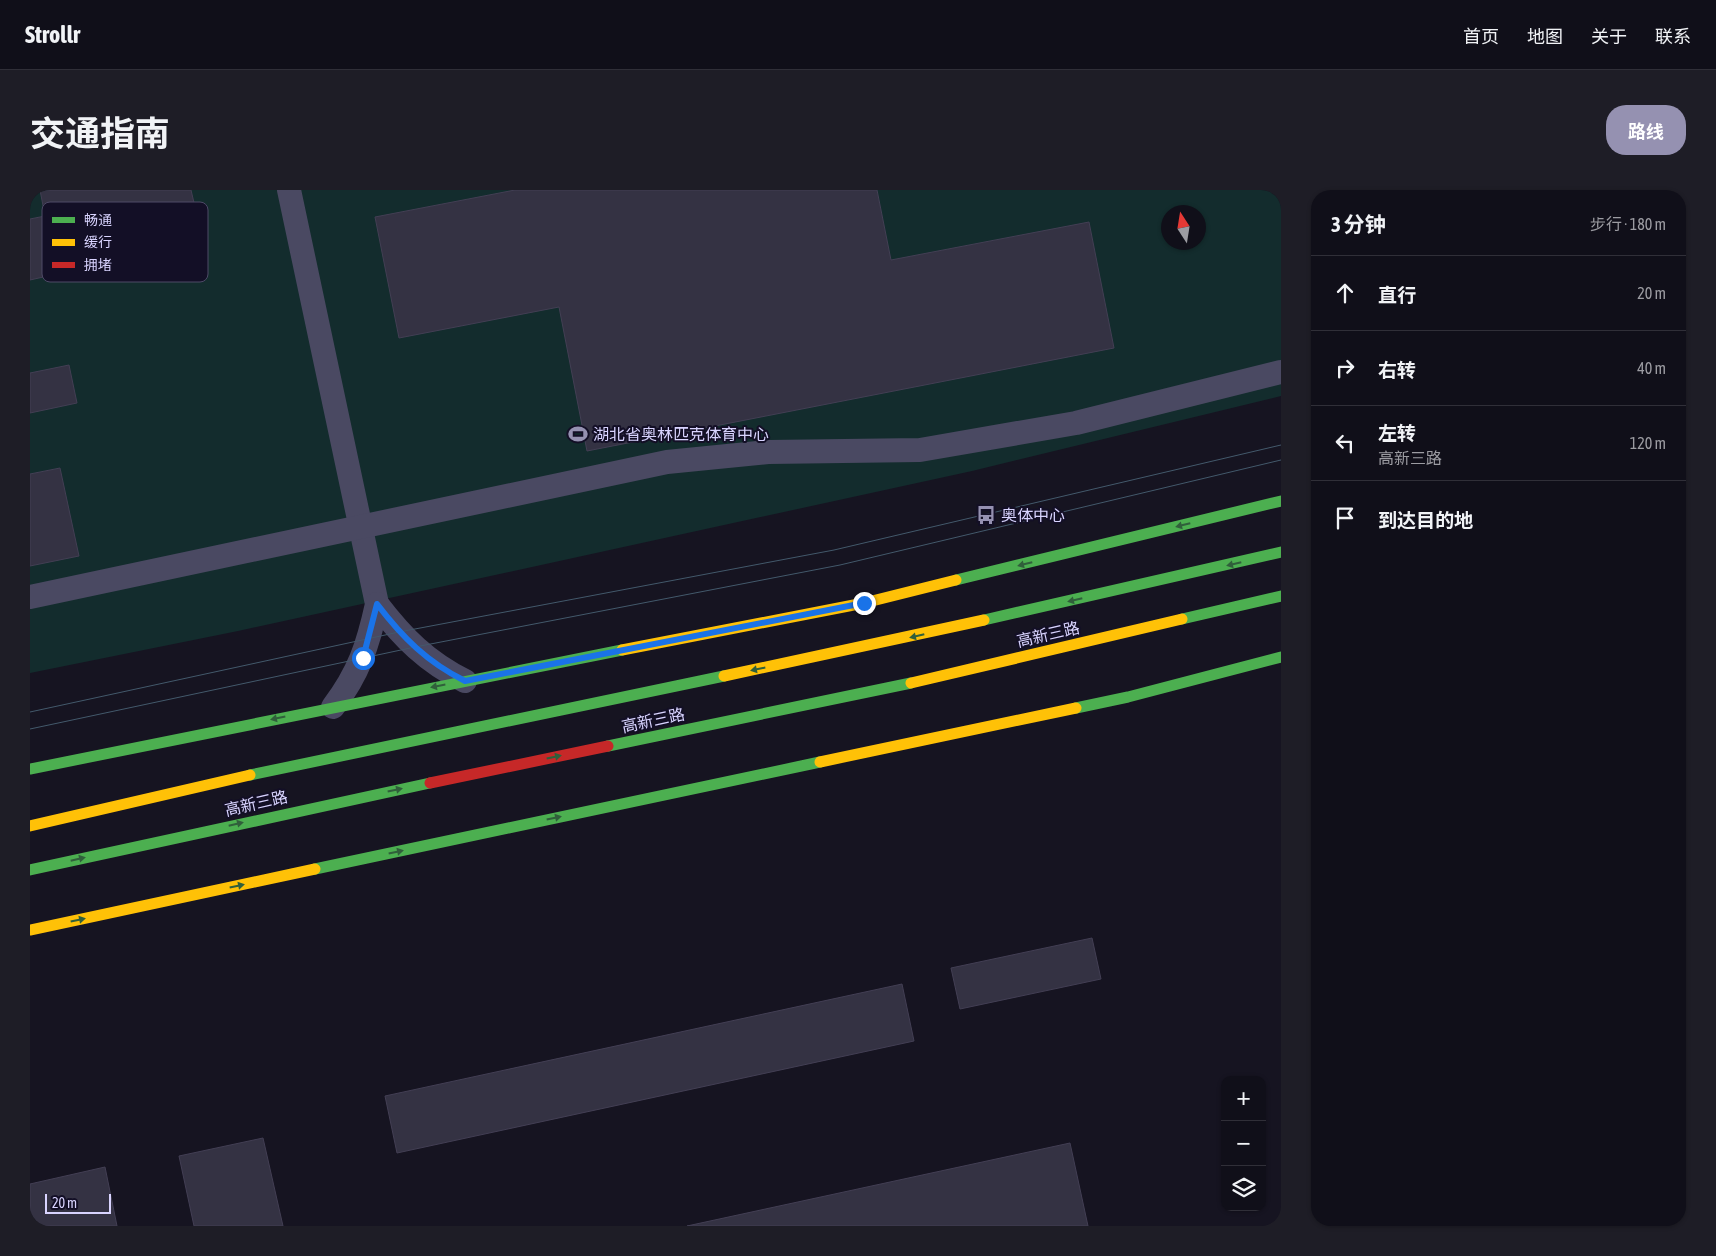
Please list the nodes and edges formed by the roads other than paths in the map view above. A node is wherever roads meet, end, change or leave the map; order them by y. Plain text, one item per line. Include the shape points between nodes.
1 (289, 190) edge
2 (1281, 372) edge
3 (1281, 501) edge
4 (361, 528) junction
5 (1281, 552) edge
6 (1281, 596) edge
7 (30, 597) edge
8 (377, 604) junction
9 (1281, 657) edge
10 (465, 681) junction
11 (333, 706) junction
12 (30, 769) edge
13 (30, 826) edge
14 (30, 870) edge
15 (30, 930) edge

1 - 4 street
2 - 4 street via 1076,423 920,450 768,452 667,462
3 -> 10 main road via 864,603
4 - 7 street
4 - 8 street
5 -> 13 main road, 高新三路 via 855,649 308,762
14 -> 6 main road, 高新三路 via 316,806 866,693
8 - 10 street via 399,632 439,668
8 - 11 street via 363,658 349,687
15 -> 9 main road via 1128,697
10 -> 11 main road
11 -> 12 main road

